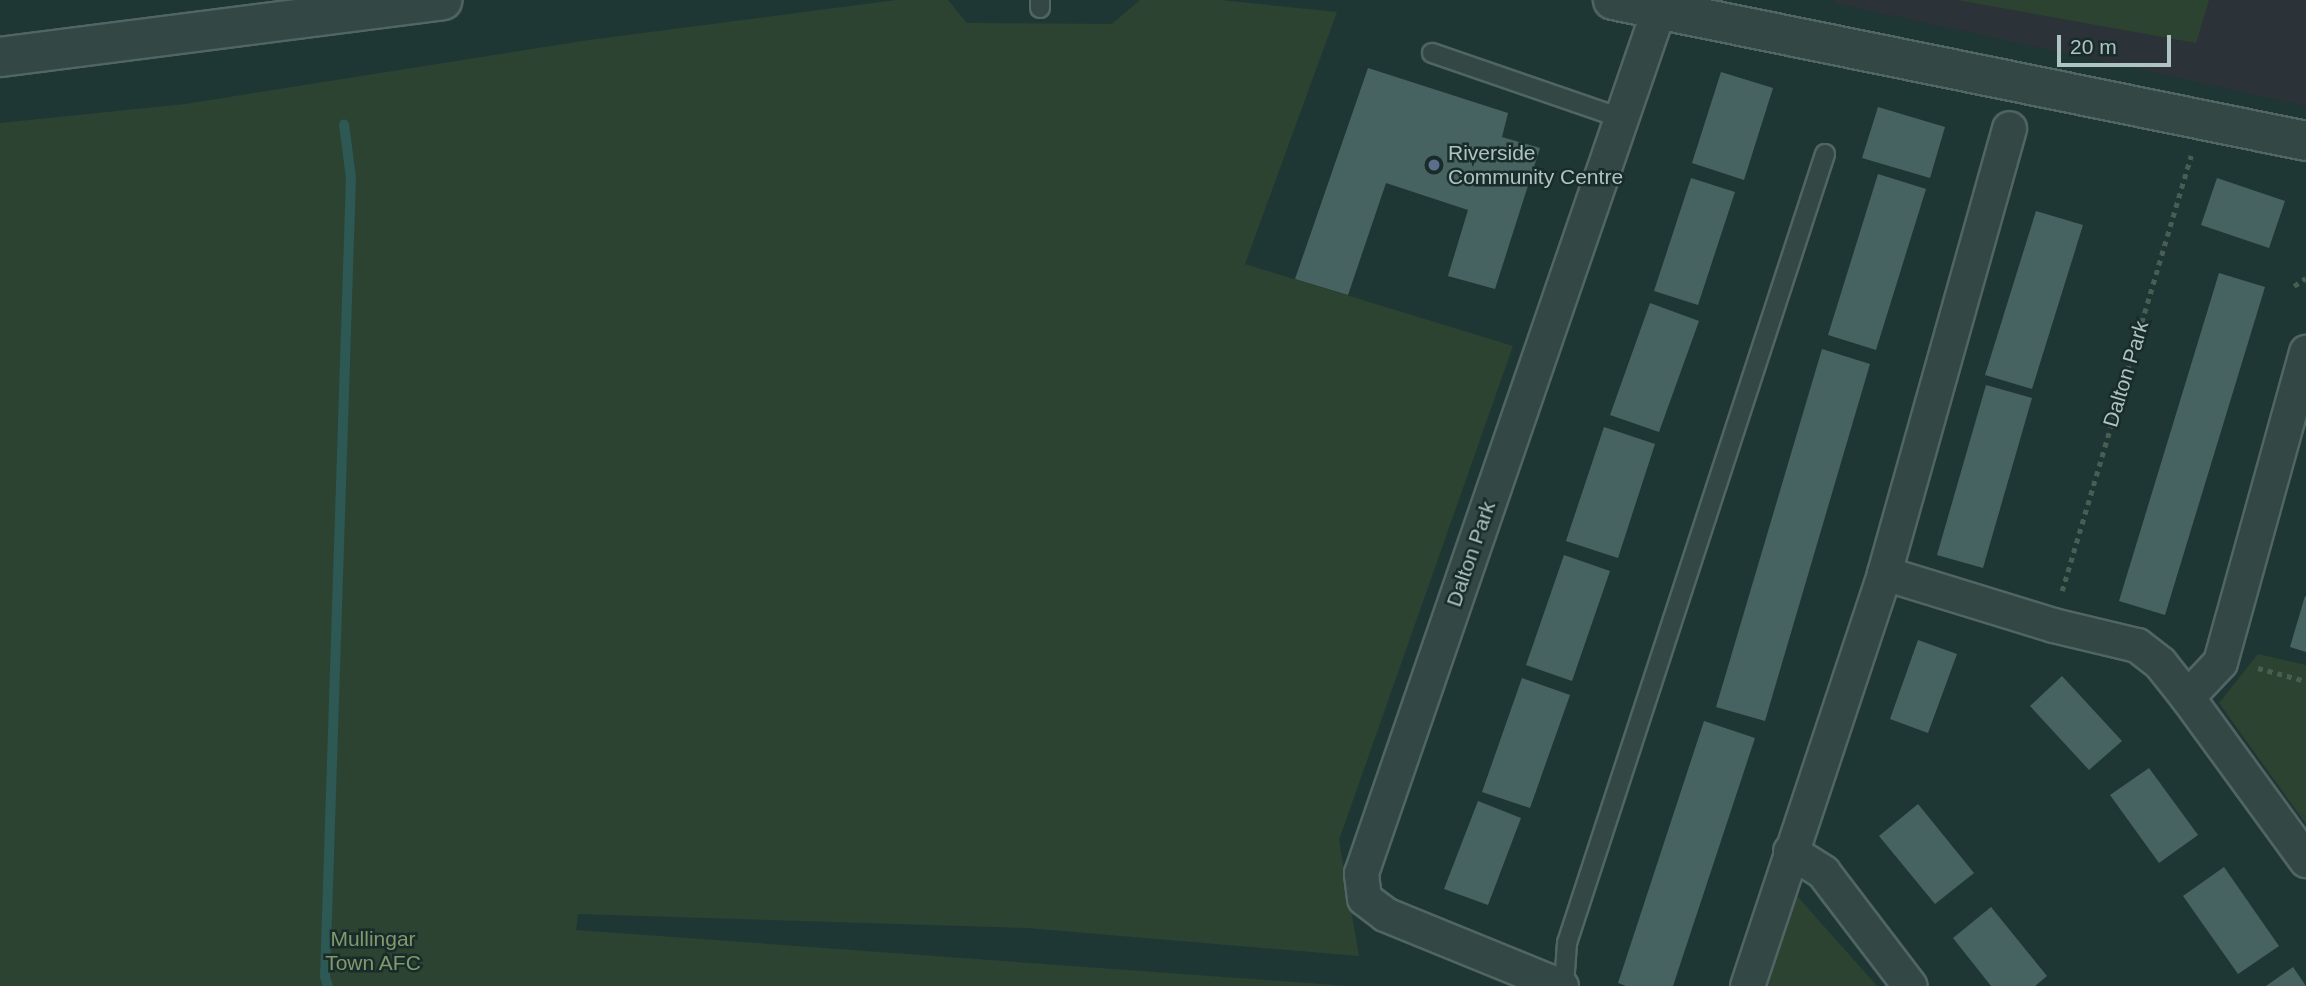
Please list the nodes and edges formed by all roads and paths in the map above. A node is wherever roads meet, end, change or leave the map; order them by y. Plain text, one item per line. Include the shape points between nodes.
1 (442, 0) edge
2 (1613, 0) edge
3 (1659, 8) junction
4 (1432, 53) dead end
5 (0, 57) edge
6 (1621, 118) junction
7 (2009, 128) dead end
8 (2306, 141) edge
9 (2193, 150) dead end
10 (1825, 153) dead end
11 (2306, 278) edge
12 (2294, 286) dead end
13 (2306, 352) edge
14 (1884, 573) junction
15 (2059, 598) dead end
16 (2258, 667) dead end
17 (2306, 681) edge
18 (2187, 697) junction
19 (1790, 851) junction
20 (2306, 860) edge
21 (1562, 986) edge
22 (1747, 986) edge
23 (1910, 986) edge

1 - 5 street
2 - 3 street
3 - 6 street, Dalton Park
3 - 8 street
4 - 6 lane
6 - 21 street, Dalton Park via 1361,873 1364,898 1385,914
7 - 14 street
9 - 15 path, Dalton Park
10 - 21 lane via 1567,943
11 - 12 path
13 - 18 street via 2220,662
14 - 18 street via 2053,625 2137,645 2160,663
14 - 19 street
16 - 17 path
18 - 20 street
19 - 22 street
19 - 23 street via 1823,872

